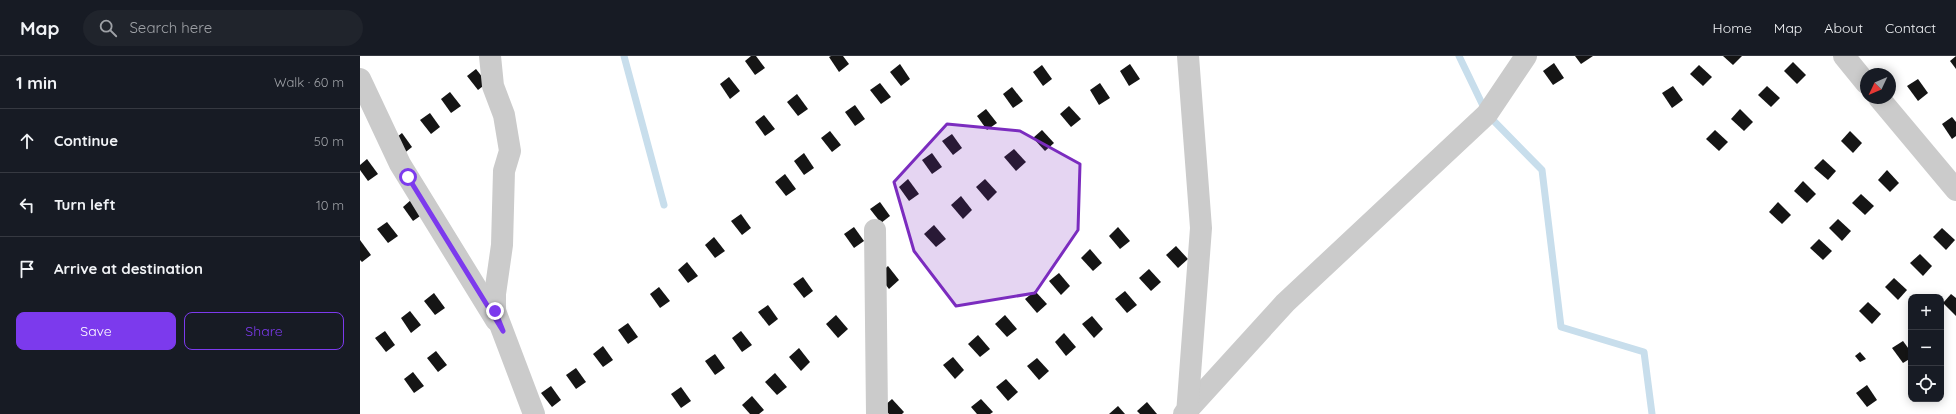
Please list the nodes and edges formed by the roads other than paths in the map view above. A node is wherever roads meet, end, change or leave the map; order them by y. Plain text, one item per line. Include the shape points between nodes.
1 (490, 56) edge
2 (1188, 56) edge
3 (1526, 56) edge
4 (1844, 56) edge
5 (1860, 75) edge
6 (360, 79) edge
7 (1884, 104) edge
8 (1956, 190) edge
9 (875, 230) dead end
10 (503, 331) junction
11 (1186, 413) edge
12 (534, 414) edge
13 (877, 414) edge

1 - 10 street via 493,86 504,115 510,151 504,171 502,245 495,294 495,311
2 - 11 street via 1201,228
3 - 11 street via 1487,114 1285,303
4 - 5 street
6 - 10 street via 400,164
7 - 8 street
9 - 13 street
10 - 12 street

